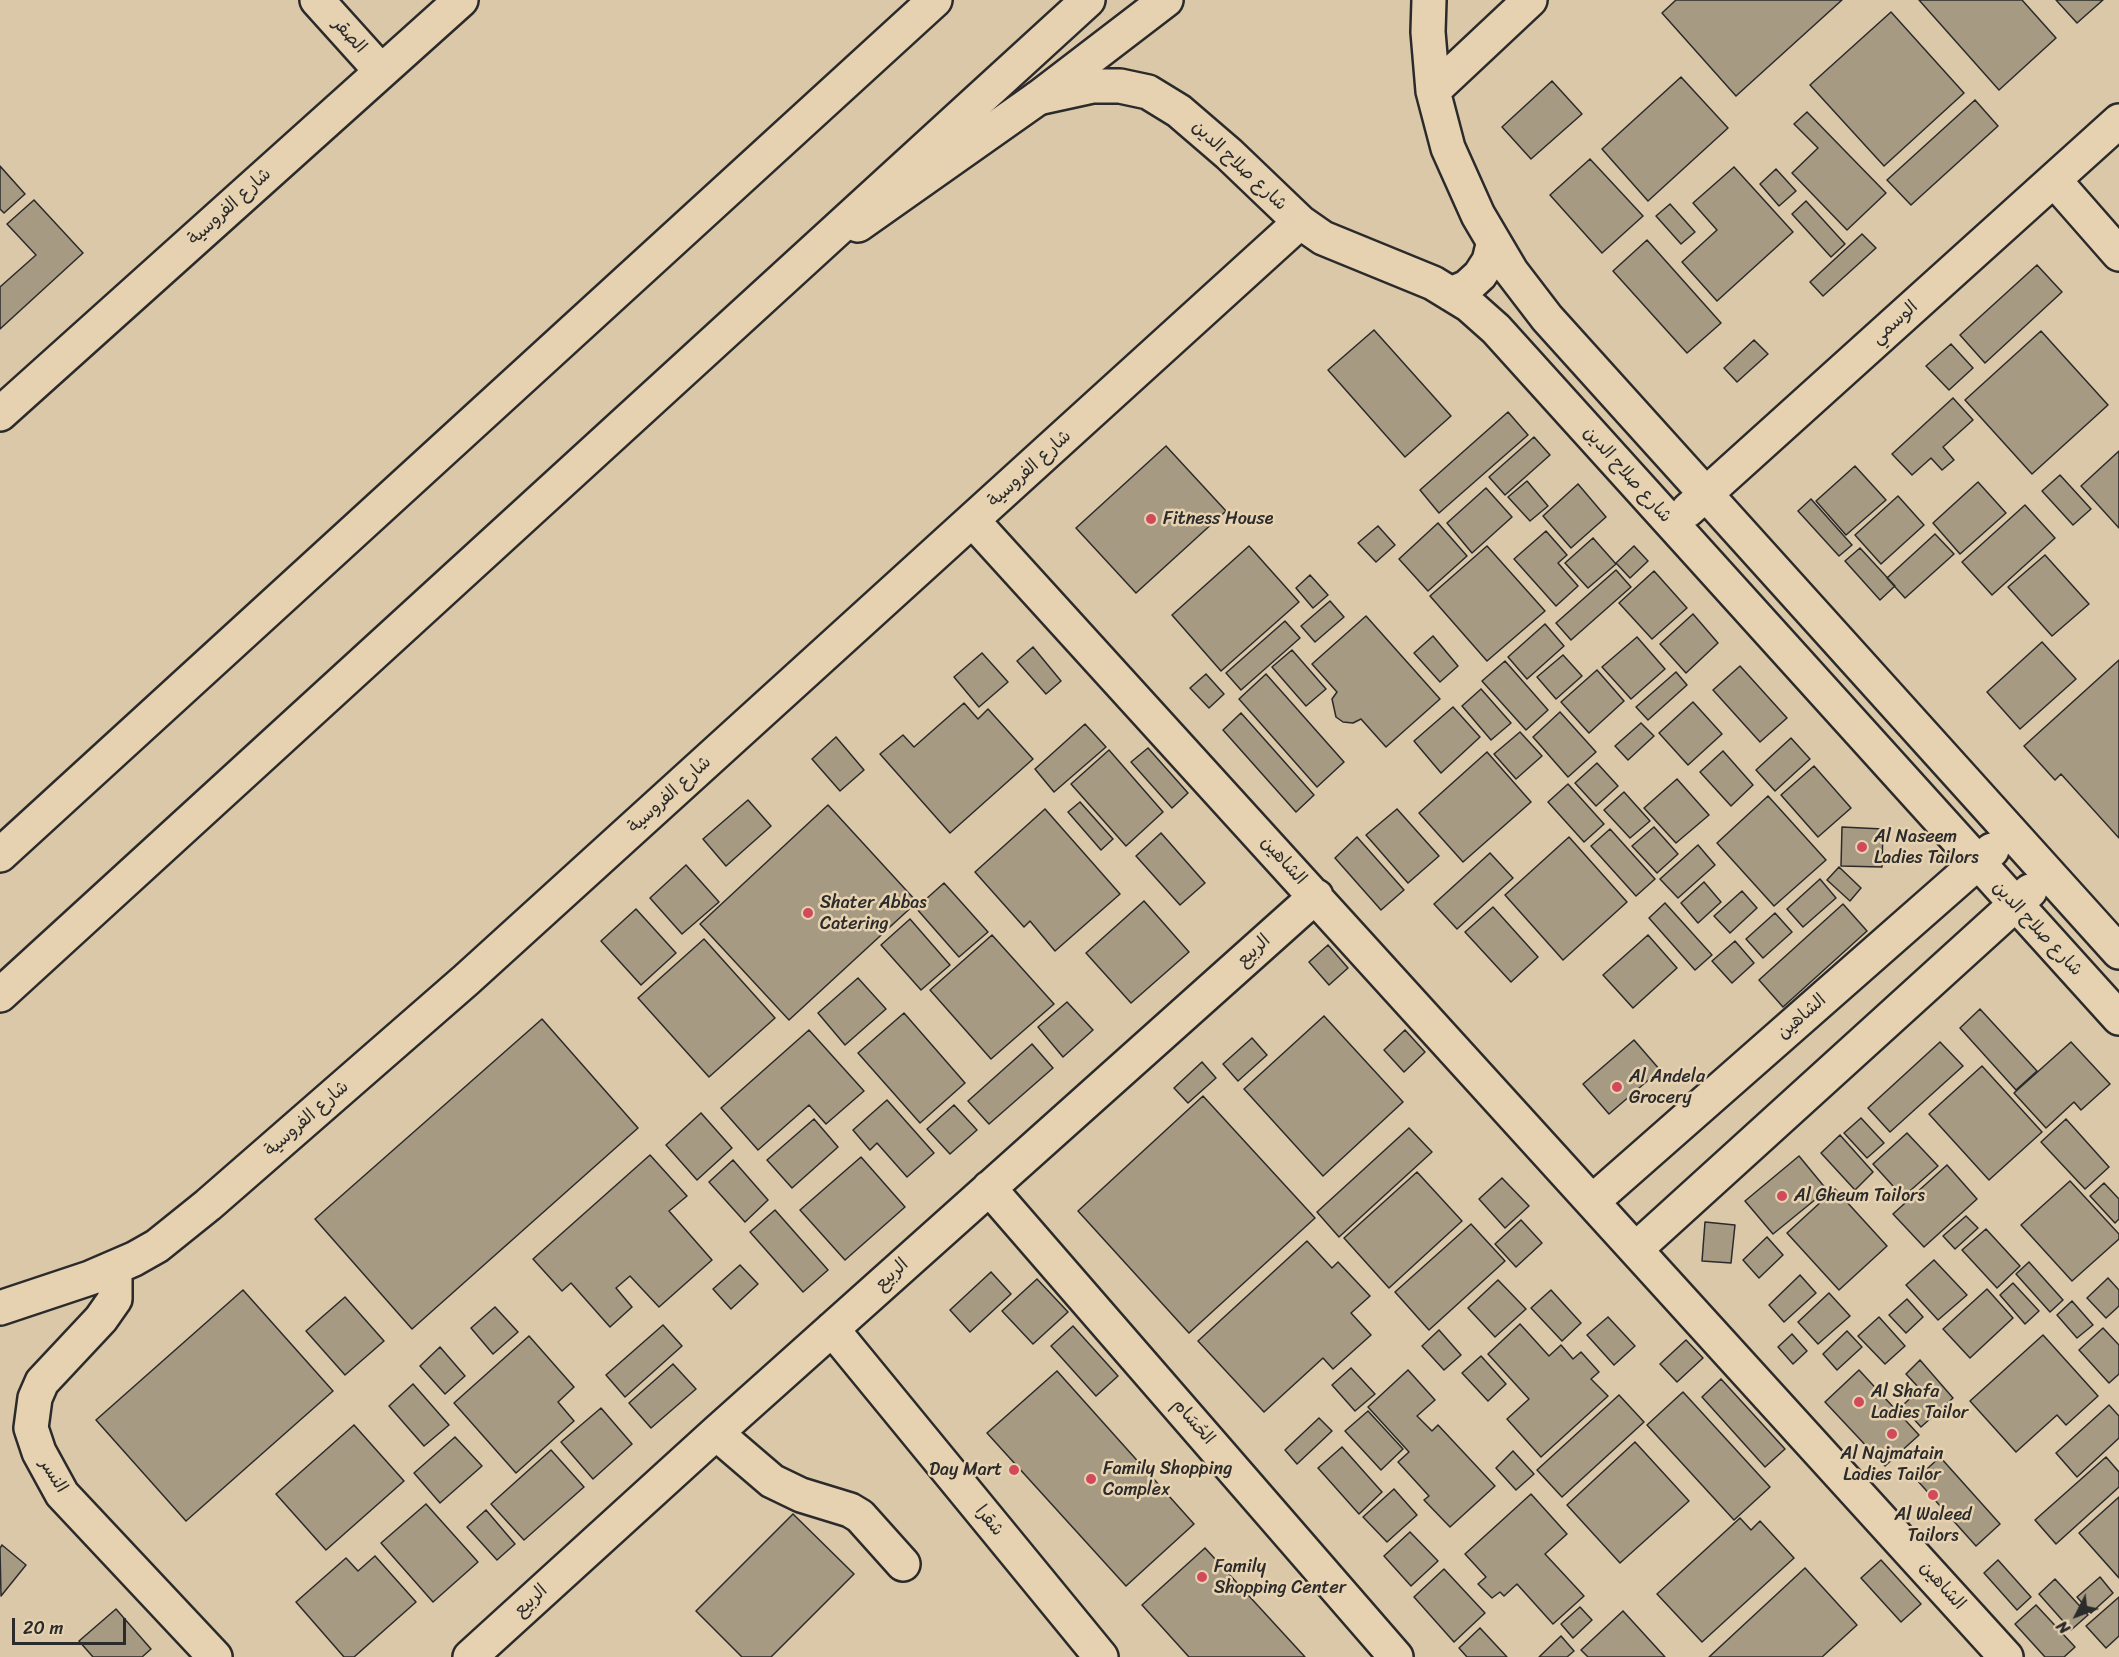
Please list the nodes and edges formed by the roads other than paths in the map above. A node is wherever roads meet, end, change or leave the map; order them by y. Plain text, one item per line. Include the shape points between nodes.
1 (317, 0) edge
2 (461, 0) edge
3 (935, 0) edge
4 (1088, 0) edge
5 (1166, 0) edge
6 (1429, 0) edge
7 (1530, 0) edge
8 (381, 71) junction
9 (1433, 91) junction
10 (1038, 98) junction
11 (2119, 121) edge
12 (2054, 180) junction
13 (1300, 222) junction
14 (1493, 245) junction
15 (2119, 254) edge
16 (780, 280) junction
17 (1451, 294) junction
18 (0, 414) edge
19 (1705, 495) junction
20 (973, 521) junction
21 (1672, 525) junction
22 (2011, 833) junction
23 (0, 855) edge
24 (1976, 863) junction
25 (2048, 874) junction
26 (1316, 896) junction
27 (2014, 905) junction
28 (2119, 952) edge
29 (0, 996) edge
30 (2119, 1018) edge
31 (989, 1188) junction
32 (1593, 1201) junction
33 (1635, 1249) junction
34 (112, 1269) junction
35 (0, 1308) edge
36 (832, 1329) junction
37 (716, 1432) junction
38 (903, 1564) dead end
39 (215, 1657) edge
40 (470, 1657) edge
41 (1101, 1657) edge
42 (1396, 1657) edge
43 (2006, 1657) edge

1 - 8 main road, الصقر
2 - 8 main road, شارع الفروسية
3 - 23 main road
4 - 16 main road
5 - 10 main road
6 - 9 main road
7 - 9 main road
8 - 18 main road, شارع الفروسية
9 - 14 main road via 1448,148
10 - 13 main road, شارع صلاح الدين via 1094,86 1148,92 1179,111
10 - 16 main road
11 - 12 main road, الوسمي
12 - 15 main road
12 - 19 main road, الوسمي
13 - 17 main road, شارع صلاح الدين via 1347,250 1433,283
13 - 20 main road, شارع الفروسية
14 - 17 main road via 1489,261 1479,275 1467,287
14 - 19 main road via 1547,318
16 - 29 main road
17 - 21 main road, شارع صلاح الدين via 1496,329
19 - 21 main road, الوسمي
19 - 22 main road
20 - 26 main road, الشاهين
20 - 34 main road, شارع الفروسية via 466,980 217,1197 157,1246
21 - 24 main road, شارع صلاح الدين
22 - 24 main road, الشاهين
22 - 25 main road
24 - 27 main road, شارع صلاح الدين
24 - 32 main road, الشاهين
25 - 27 main road
25 - 28 main road
26 - 31 main road, الربيع
26 - 32 main road, الشاهين
27 - 30 main road, شارع صلاح الدين
27 - 33 main road
31 - 36 main road, الربيع
31 - 42 main road, الحُسَام
32 - 33 main road, الشاهين
33 - 43 main road, الشاهين
34 - 35 main road, شارع الفروسية
34 - 39 main road, النسر via 115,1299 42,1382 31,1413 31,1428 62,1494
36 - 37 main road, الربيع
36 - 41 main road, شقرا
37 - 38 main road via 772,1481 860,1516
37 - 40 main road, الربيع

